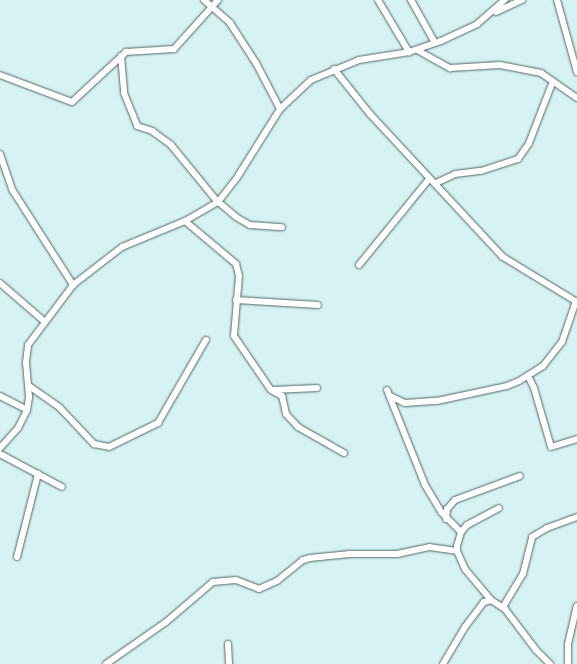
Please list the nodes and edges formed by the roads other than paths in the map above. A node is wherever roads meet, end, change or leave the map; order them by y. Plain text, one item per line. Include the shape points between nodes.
1 (204, 0) edge
2 (218, 0) edge
3 (378, 0) edge
4 (411, 0) edge
5 (505, 0) edge
6 (522, 0) edge
7 (557, 0) edge
8 (212, 6) junction
9 (490, 15) junction
10 (435, 43) junction
11 (417, 50) junction
12 (410, 52) junction
13 (121, 56) junction
14 (334, 69) junction
15 (577, 72) edge
16 (0, 75) edge
17 (553, 81) junction
18 (577, 98) edge
19 (280, 108) junction
20 (0, 154) edge
21 (430, 178) junction
22 (436, 183) junction
23 (218, 202) junction
24 (184, 221) junction
25 (282, 227) dead end
26 (359, 265) dead end
27 (0, 283) edge
28 (73, 285) junction
29 (236, 300) junction
30 (576, 301) edge
31 (318, 305) dead end
32 (44, 321) junction
33 (206, 340) dead end
34 (528, 376) junction
35 (29, 386) junction
36 (317, 388) dead end
37 (271, 390) junction
38 (388, 390) dead end
39 (0, 396) edge
40 (390, 396) junction
41 (27, 410) junction
42 (577, 439) edge
43 (0, 448) edge
44 (344, 453) dead end
45 (0, 454) edge
46 (38, 474) junction
47 (520, 476) dead end
48 (62, 487) dead end
49 (499, 508) dead end
50 (577, 517) edge
51 (446, 519) junction
52 (461, 532) junction
53 (457, 551) junction
54 (17, 557) dead end
55 (491, 600) junction
56 (577, 606) edge
57 (503, 607) junction
58 (228, 644) dead end
59 (106, 664) edge
60 (229, 664) edge
61 (443, 664) edge
62 (550, 664) edge
63 (568, 664) edge

1 - 8 street
2 - 8 street
3 - 12 street
4 - 10 street
5 - 9 street
6 - 9 street
7 - 15 street
8 - 13 street via 171,50 136,50
8 - 19 street via 230,23 250,53
9 - 10 street via 462,32
10 - 11 street
11 - 12 street
11 - 17 street via 450,68 500,65 541,73
12 - 14 street via 370,57
13 - 16 street via 72,102
13 - 23 street via 124,93 134,122 171,145
14 - 19 street via 307,83
14 - 21 street via 370,114
17 - 18 street
17 - 22 street via 532,136 518,159 482,171 455,174
19 - 23 street via 238,176
20 - 28 street via 13,191
21 - 22 street
21 - 26 street
22 - 30 street via 510,263
23 - 24 street
23 - 25 street via 250,225
24 - 28 street via 122,247
24 - 29 street via 236,264 239,276
27 - 32 street
28 - 32 street
29 - 31 street
29 - 37 street via 234,336
30 - 34 street via 562,342 548,361
32 - 35 street via 27,349
33 - 35 street via 158,423 109,447 94,444 60,408
34 - 40 street via 506,386 437,400 405,403
34 - 42 street via 534,388 551,447
35 - 41 street
36 - 37 street
37 - 44 street via 282,396 286,414 298,427
38 - 40 street
39 - 41 street
40 - 51 street via 425,485
41 - 43 street via 18,428
45 - 46 street
46 - 48 street
46 - 54 street
47 - 51 street via 455,500 447,509
49 - 52 street via 472,520
50 - 57 street via 547,528 532,537 523,574
51 - 52 street
52 - 53 street
53 - 55 street via 472,580
53 - 59 street via 429,547 394,555 365,553 310,558 277,581 259,589 236,580 214,582 166,622
55 - 57 street
55 - 61 street via 484,602 465,626
56 - 63 street via 568,644
57 - 62 street
58 - 60 street

